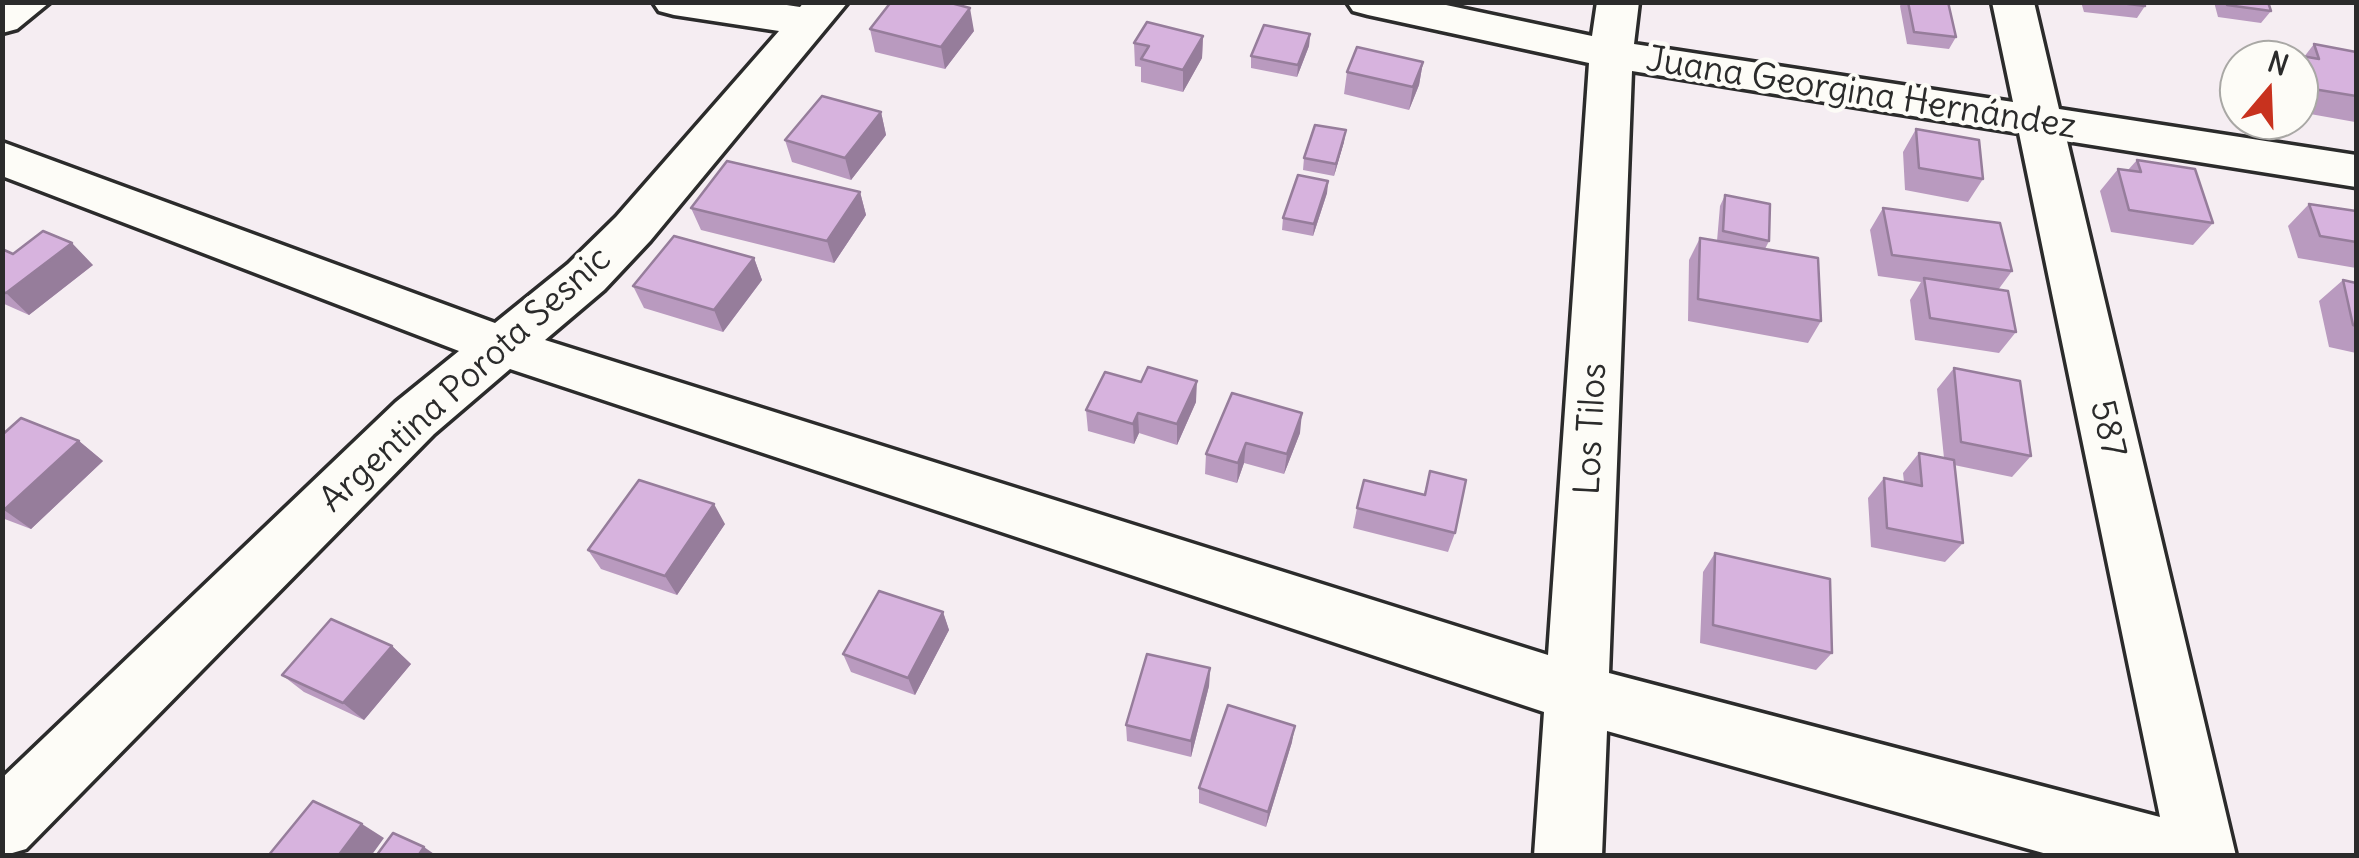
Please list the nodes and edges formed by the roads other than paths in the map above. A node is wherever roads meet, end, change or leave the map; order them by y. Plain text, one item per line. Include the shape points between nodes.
1 (29, 2) edge
2 (674, 2) edge
3 (1368, 2) edge
4 (1618, 2) edge
5 (2013, 2) edge
6 (818, 12) edge
7 (2, 20) edge
8 (1611, 54) junction
9 (2039, 123) junction
10 (2, 158) edge
11 (2356, 172) edge
12 (501, 346) junction
13 (1579, 694) junction
14 (2, 825) edge
15 (1568, 856) edge
16 (2178, 856) edge
17 (2202, 856) edge

1 - 7 street
2 - 6 street
3 - 8 street, Juana Georgina Hernández
4 - 8 street, Los Tilos
5 - 9 street, 587
6 - 12 street, Argentina Porota Sesnic via 632,229 586,277
8 - 9 street, Juana Georgina Hernández
8 - 13 street, Los Tilos
9 - 11 street, Juana Georgina Hernández
9 - 17 street, 587
10 - 12 street
12 - 13 street
12 - 14 street, Argentina Porota Sesnic via 414,418
13 - 15 street, Los Tilos
13 - 16 street

